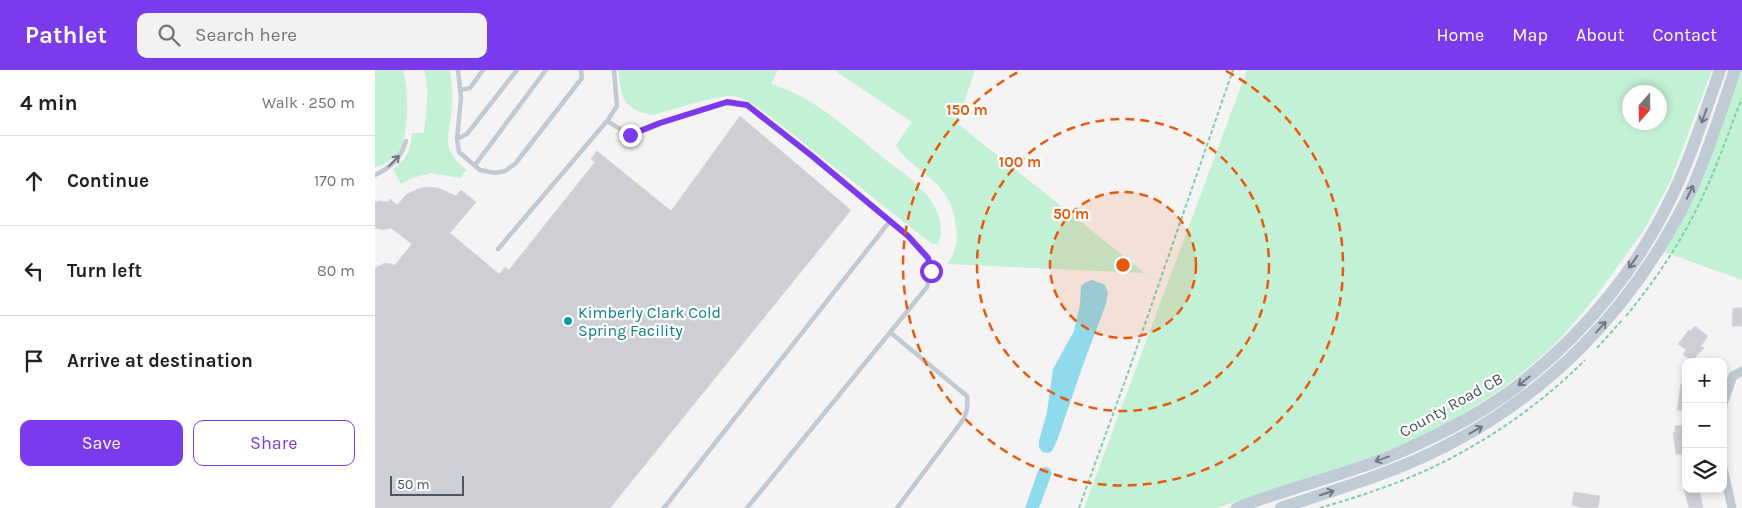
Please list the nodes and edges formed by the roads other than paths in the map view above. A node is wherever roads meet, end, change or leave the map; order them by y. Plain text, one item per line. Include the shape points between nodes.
1 (458, 70) edge
2 (483, 70) edge
3 (517, 70) edge
4 (546, 70) edge
5 (581, 70) edge
6 (614, 70) edge
7 (1720, 70) edge
8 (1735, 70) edge
9 (460, 90) junction
10 (607, 121) junction
11 (457, 139) junction
12 (407, 141) dead end
13 (475, 166) junction
14 (375, 175) edge
15 (890, 221) junction
16 (498, 249) dead end
17 (891, 333) junction
18 (1740, 372) edge
19 (1723, 403) edge
20 (1727, 486) edge
21 (664, 508) edge
22 (747, 508) edge
23 (897, 508) edge
24 (1237, 508) edge
25 (1281, 508) edge
26 (1732, 508) edge

1 - 9 lane
2 - 9 lane via 469,88
3 - 11 lane via 467,134
4 - 13 lane
5 - 13 lane via 582,78 515,164 495,173
6 - 10 lane via 617,106
7 -> 24 main road, County Road CB via 1682,174 1654,230 1617,286 1567,343 1509,393 1422,442 1358,468
25 -> 8 main road, County Road CB via 1424,457 1491,422 1552,376 1601,327 1631,291 1666,237 1694,182
9 - 11 lane
10 - 15 lane via 630,135 727,102 747,105
10 - 16 lane
11 - 13 lane via 459,152
14 -> 12 lane via 391,166
15 - 17 lane via 928,258 931,271 927,287
15 - 21 lane
17 - 22 lane
17 - 23 lane via 967,396 968,407 961,424
18 - 19 street via 1731,382
20 - 26 street

